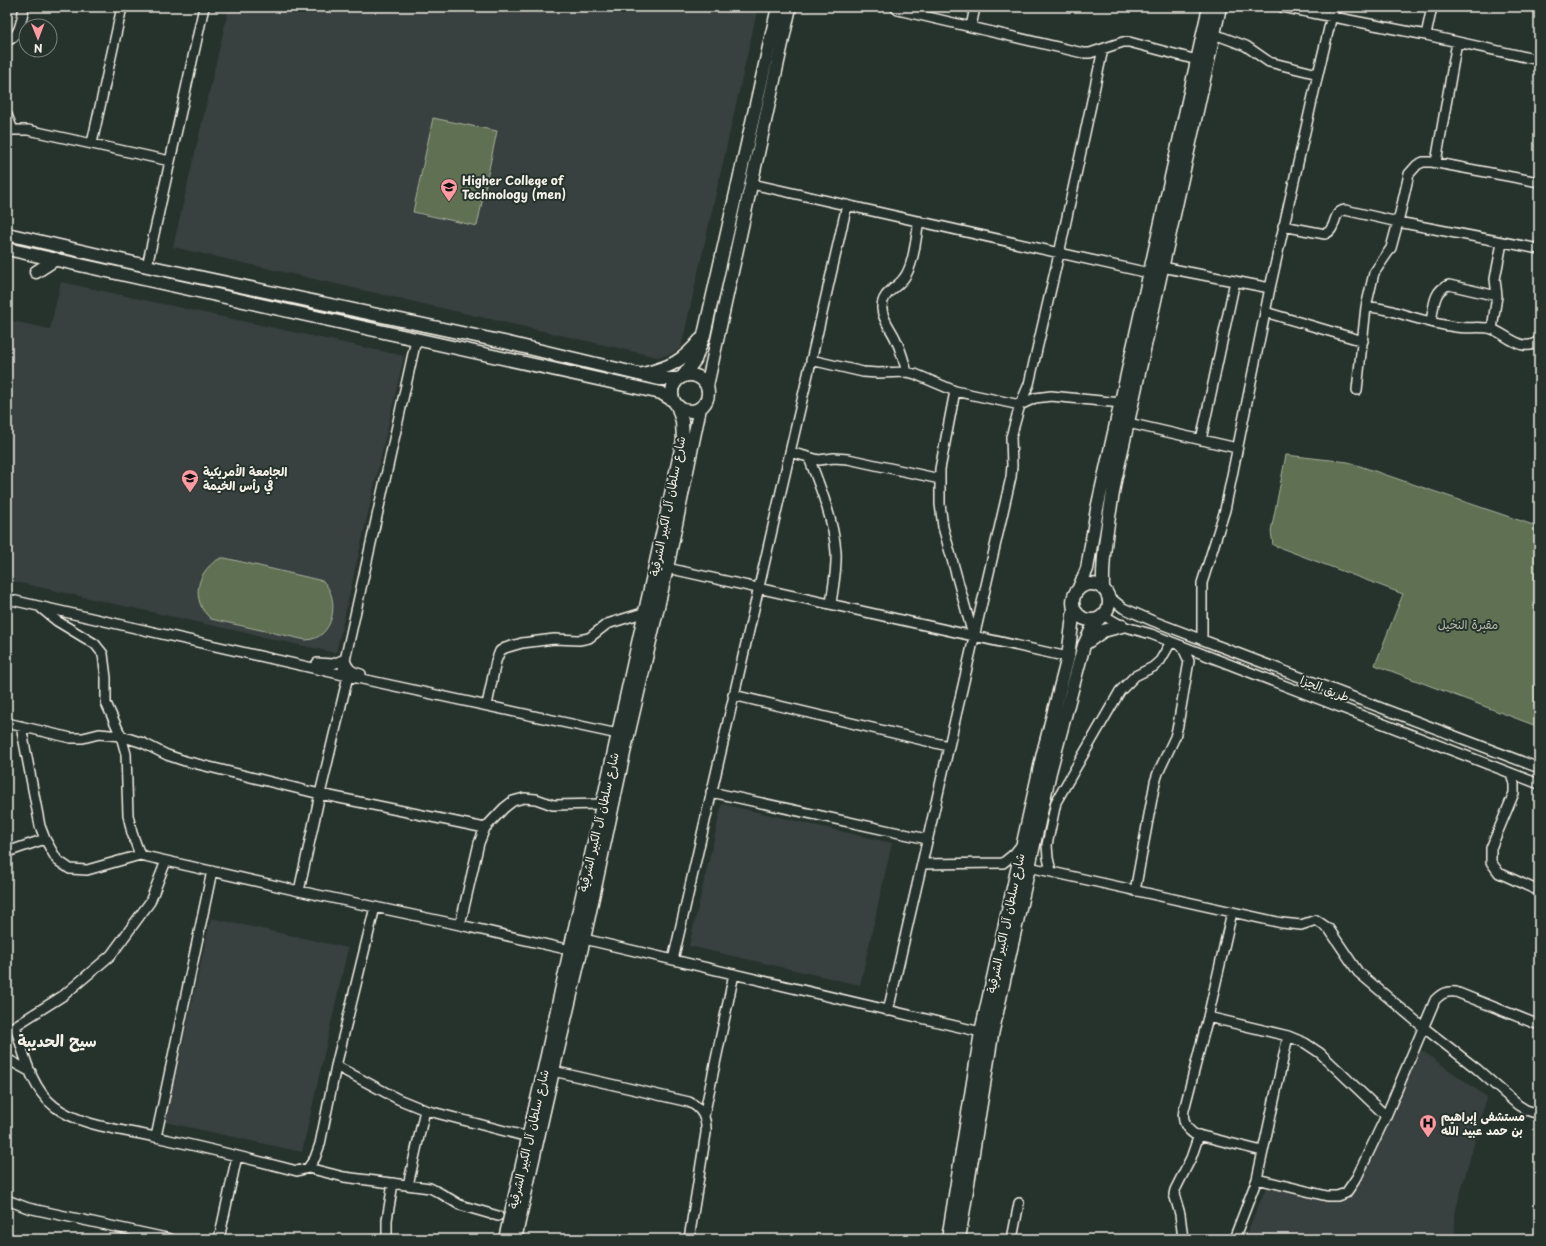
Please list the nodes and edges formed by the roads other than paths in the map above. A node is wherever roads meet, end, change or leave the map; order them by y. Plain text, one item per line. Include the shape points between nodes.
1 (24, 7) edge
2 (122, 7) edge
3 (204, 7) edge
4 (778, 7) edge
5 (790, 7) edge
6 (895, 7) edge
7 (975, 7) edge
8 (1209, 7) edge
9 (1220, 7) edge
10 (1282, 7) edge
11 (1334, 7) edge
12 (1432, 7) edge
13 (1332, 17) junction
14 (971, 27) junction
15 (1214, 34) junction
16 (1426, 35) junction
17 (7, 41) edge
18 (1457, 42) junction
19 (1103, 49) junction
20 (1197, 60) junction
21 (1539, 60) edge
22 (1318, 74) junction
23 (7, 115) edge
24 (10, 130) edge
25 (92, 143) junction
26 (170, 161) junction
27 (1436, 162) junction
28 (1539, 182) edge
29 (752, 184) junction
30 (847, 205) junction
31 (919, 221) junction
32 (1398, 222) junction
33 (1283, 226) junction
34 (7, 234) edge
35 (1502, 243) junction
36 (7, 249) edge
37 (1539, 249) edge
38 (1059, 254) junction
39 (56, 260) junction
40 (147, 266) junction
41 (1162, 266) junction
42 (36, 272) dead end
43 (1149, 273) junction
44 (1235, 281) junction
45 (1270, 288) junction
46 (1497, 296) junction
47 (1366, 307) junction
48 (1265, 312) junction
49 (1431, 322) junction
50 (1492, 329) junction
51 (704, 335) junction
52 (416, 340) junction
53 (1539, 340) edge
54 (1363, 341) junction
55 (811, 360) junction
56 (907, 372) junction
57 (640, 374) junction
58 (680, 378) junction
59 (707, 386) junction
60 (1357, 390) dead end
61 (955, 391) junction
62 (676, 403) junction
63 (1121, 403) junction
64 (1020, 405) junction
65 (700, 408) junction
66 (1128, 424) junction
67 (1201, 440) junction
68 (1237, 448) junction
69 (790, 452) junction
70 (809, 458) junction
71 (940, 479) junction
72 (667, 568) junction
73 (758, 588) junction
74 (1078, 590) junction
75 (1105, 592) junction
76 (7, 599) edge
77 (831, 604) junction
78 (39, 606) junction
79 (1074, 608) junction
80 (646, 612) junction
81 (1103, 615) junction
82 (1122, 626) junction
83 (973, 636) junction
84 (1202, 640) junction
85 (1170, 642) junction
86 (1084, 645) junction
87 (1182, 646) junction
88 (1201, 653) junction
89 (1068, 657) junction
90 (345, 659) junction
91 (1189, 661) junction
92 (288, 662) junction
93 (345, 675) junction
94 (382, 683) junction
95 (733, 695) junction
96 (1320, 699) junction
97 (487, 705) junction
98 (1387, 710) junction
99 (7, 723) edge
100 (21, 726) junction
101 (618, 734) junction
102 (121, 736) junction
103 (948, 746) junction
104 (1539, 768) edge
105 (1511, 773) junction
106 (1539, 784) edge
107 (711, 792) junction
108 (320, 794) junction
109 (602, 804) junction
110 (485, 828) junction
111 (927, 839) junction
112 (45, 840) junction
113 (1023, 844) junction
114 (7, 852) edge
115 (140, 854) junction
116 (166, 861) junction
117 (1003, 863) junction
118 (922, 864) junction
119 (1029, 867) junction
120 (212, 871) junction
121 (1051, 871) junction
122 (1016, 876) junction
123 (1135, 890) junction
124 (1538, 890) edge
125 (299, 891) junction
126 (374, 906) junction
127 (1232, 912) junction
128 (460, 925) junction
129 (584, 939) junction
130 (570, 950) junction
131 (672, 960) junction
132 (734, 974) junction
133 (888, 1010) junction
134 (1208, 1017) junction
135 (1539, 1025) edge
136 (11, 1027) edge
137 (1423, 1027) junction
138 (981, 1032) junction
139 (1288, 1036) junction
140 (7, 1059) edge
141 (336, 1066) junction
142 (553, 1071) junction
143 (31, 1072) junction
144 (425, 1110) junction
145 (1539, 1114) edge
146 (704, 1116) junction
147 (1386, 1116) junction
148 (1199, 1135) junction
149 (528, 1136) junction
150 (156, 1137) junction
151 (1262, 1151) junction
152 (237, 1156) junction
153 (308, 1168) junction
154 (1257, 1179) junction
155 (393, 1183) junction
156 (408, 1185) junction
157 (7, 1200) edge
158 (1019, 1204) dead end
159 (498, 1216) dead end
160 (518, 1235) edge
161 (171, 1239) edge
162 (219, 1239) edge
163 (387, 1239) edge
164 (505, 1239) edge
165 (689, 1239) edge
166 (948, 1239) edge
167 (959, 1239) edge
168 (1012, 1239) edge
169 (1184, 1239) edge
170 (1234, 1239) edge

1 - 17 street via 20,29
2 - 25 street
3 - 26 street
4 - 51 main road
5 - 29 main road
6 - 14 street via 898,10
7 - 14 street
8 - 20 main road
9 - 15 main road
10 - 13 street
11 - 13 street
12 - 16 street
13 - 16 street
13 - 22 street
14 - 19 street via 1083,53
15 - 22 street via 1246,46 1276,65
15 - 41 main road
16 - 18 street
18 - 21 street
18 - 27 street
19 - 20 street via 1129,42
19 - 38 street
20 - 43 main road
22 - 33 street
23 - 24 street
24 - 25 street via 28,130
25 - 26 street
26 - 40 street
27 - 28 street
27 - 32 street via 1423,162 1413,169
29 - 30 street
29 - 59 main road
30 - 31 street
30 - 55 street
31 - 38 street
31 - 56 street via 907,273 887,294 882,307
32 - 33 street via 1345,210 1337,214 1333,228 1325,234
32 - 35 street
32 - 47 street via 1391,248 1374,273
33 - 45 street
34 - 40 main road
35 - 37 street
35 - 46 street via 1496,279
36 - 39 main road
38 - 43 street
38 - 64 street via 1029,384
39 - 42 main road
39 - 52 main road
40 - 57 main road via 504,342
41 - 44 street
41 - 66 main road
43 - 63 main road
44 - 45 street
44 - 67 street
45 - 48 street
46 - 49 street via 1449,285 1442,287 1436,294
46 - 50 street
47 - 49 street via 1383,308
47 - 54 street
48 - 54 street
48 - 68 street
49 - 50 street via 1456,327
50 - 53 street via 1512,342 1526,345
51 - 57 main road via 678,362
51 - 58 main road via 695,360
52 - 62 main road via 661,393
52 - 90 street
54 - 60 street
55 - 56 street via 863,372
55 - 69 street
56 - 61 street
57 - 58 main road via 658,379
58 - 59 main road via 688,375 700,377
58 - 62 main road via 672,389
59 - 65 main road via 707,398
61 - 64 street
61 - 71 street
62 - 65 main road via 688,410
62 - 80 main road, شارع سلطان آل الكبير الشرقية via 682,421 683,440
63 - 64 street via 1051,396 1035,398
63 - 74 main road via 1097,509 1087,570
64 - 83 street via 1011,437 1011,477
65 - 72 main road, شارع سلطان آل الكبير الشرقية
66 - 67 street
66 - 75 main road via 1104,544 1102,568
67 - 68 street
68 - 84 street via 1225,510 1202,583
69 - 70 street
69 - 73 street
70 - 71 street via 848,459
70 - 77 street via 825,502 834,538 835,565
71 - 83 street via 943,526
72 - 73 street
72 - 129 main road, شارع سلطان آل الكبير الشرقية
73 - 77 street
73 - 95 street
74 - 75 main road via 1090,584 1099,586
74 - 79 main road via 1074,597
75 - 81 main road via 1108,606
75 - 84 street, طريق الجزا via 1123,608
76 - 78 street
77 - 83 street
78 - 92 street
78 - 102 street via 57,621 96,644 103,654 106,703
79 - 81 main road via 1085,619 1093,620
79 - 89 main road, شارع سلطان آل الكبير الشرقية
80 - 97 street via 607,624 593,636 584,639 554,639 505,648 496,661
80 - 101 main road, شارع سلطان آل الكبير الشرقية
81 - 82 street, طريق الجزا
81 - 86 main road, شارع سلطان آل الكبير الشرقية via 1094,624
82 - 85 street, طريق الجزا
82 - 86 main road via 1103,631
83 - 89 street
83 - 103 street
84 - 98 street, طريق الجزا
85 - 87 street, طريق الجزا
85 - 121 street via 1160,661 1136,676 1120,691 1056,802 1047,845
86 - 119 main road, شارع سلطان آل الكبير الشرقية via 1050,772
87 - 88 street, طريق الجزا
87 - 91 street
88 - 91 street
88 - 96 street, طريق الجزا
89 - 113 main road, شارع سلطان آل الكبير الشرقية
90 - 92 street via 328,665 304,661
90 - 93 street
90 - 94 street via 351,670
91 - 123 street via 1175,737 1158,774 1153,792
92 - 93 street
93 - 94 street
93 - 108 street
94 - 97 street
95 - 103 street
95 - 107 street
96 - 98 street via 1317,694 1320,688
96 - 105 street, طريق الجزا
97 - 101 street
98 - 104 street, طريق الجزا
99 - 100 street
100 - 102 street via 71,738 99,734
100 - 112 street via 40,826
101 - 109 main road, شارع سلطان آل الكبير الشرقية
102 - 108 street via 185,761
102 - 115 street via 126,754 128,815
103 - 111 street
105 - 106 street, طريق الجزا
105 - 124 street via 1514,793 1491,848 1491,862 1499,873
107 - 111 street
107 - 131 street
108 - 110 street
108 - 125 street
109 - 110 street via 553,805 524,798 504,808
109 - 130 main road, شارع سلطان آل الكبير الشرقية
110 - 128 street via 479,843
111 - 118 street
112 - 114 street
112 - 115 street via 57,860 70,869 86,870
113 - 117 street
113 - 122 main road, شارع سلطان آل الكبير الشرقية
115 - 116 street
116 - 120 street
116 - 136 street via 150,902 111,955 64,995
117 - 118 street
117 - 122 street
118 - 133 street
119 - 121 street
119 - 167 main road, شارع سلطان آل الكبير الشرقية via 992,1035
120 - 125 street
120 - 150 street
121 - 123 street
122 - 138 main road, شارع سلطان آل الكبير الشرقية
123 - 127 street
125 - 126 street
126 - 128 street
126 - 141 street
127 - 134 street
127 - 137 street via 1293,925 1316,920 1329,929 1358,972
128 - 130 street
129 - 131 street
129 - 142 main road, شارع سلطان آل الكبير الشرقية
130 - 149 main road, شارع سلطان آل الكبير الشرقية
131 - 132 street
132 - 133 street
132 - 146 street
133 - 138 street
134 - 139 street
134 - 148 street via 1183,1116 1190,1130
135 - 137 street via 1448,991 1435,1000
136 - 143 street
137 - 145 street via 1518,1105
137 - 147 street
138 - 166 main road, شارع سلطان آل الكبير الشرقية
139 - 147 street via 1320,1053
139 - 151 street
140 - 143 street
141 - 144 street via 398,1099
141 - 153 street via 320,1144
142 - 146 street via 688,1102 696,1105
142 - 160 main road, شارع سلطان آل الكبير الشرقية
143 - 150 street via 44,1096 69,1115 83,1121
144 - 149 street
144 - 156 street
146 - 165 street via 706,1133
147 - 154 street via 1357,1177 1346,1193 1326,1196
148 - 151 street
148 - 169 street via 1191,1158 1174,1190
149 - 164 main road, شارع سلطان آل الكبير الشرقية
150 - 152 street
151 - 154 street
152 - 153 street via 297,1171
152 - 162 street
153 - 155 street via 344,1177
154 - 170 street
155 - 156 street
155 - 163 street via 387,1220
156 - 159 street via 430,1188 460,1205
157 - 161 street via 28,1208
158 - 168 street

